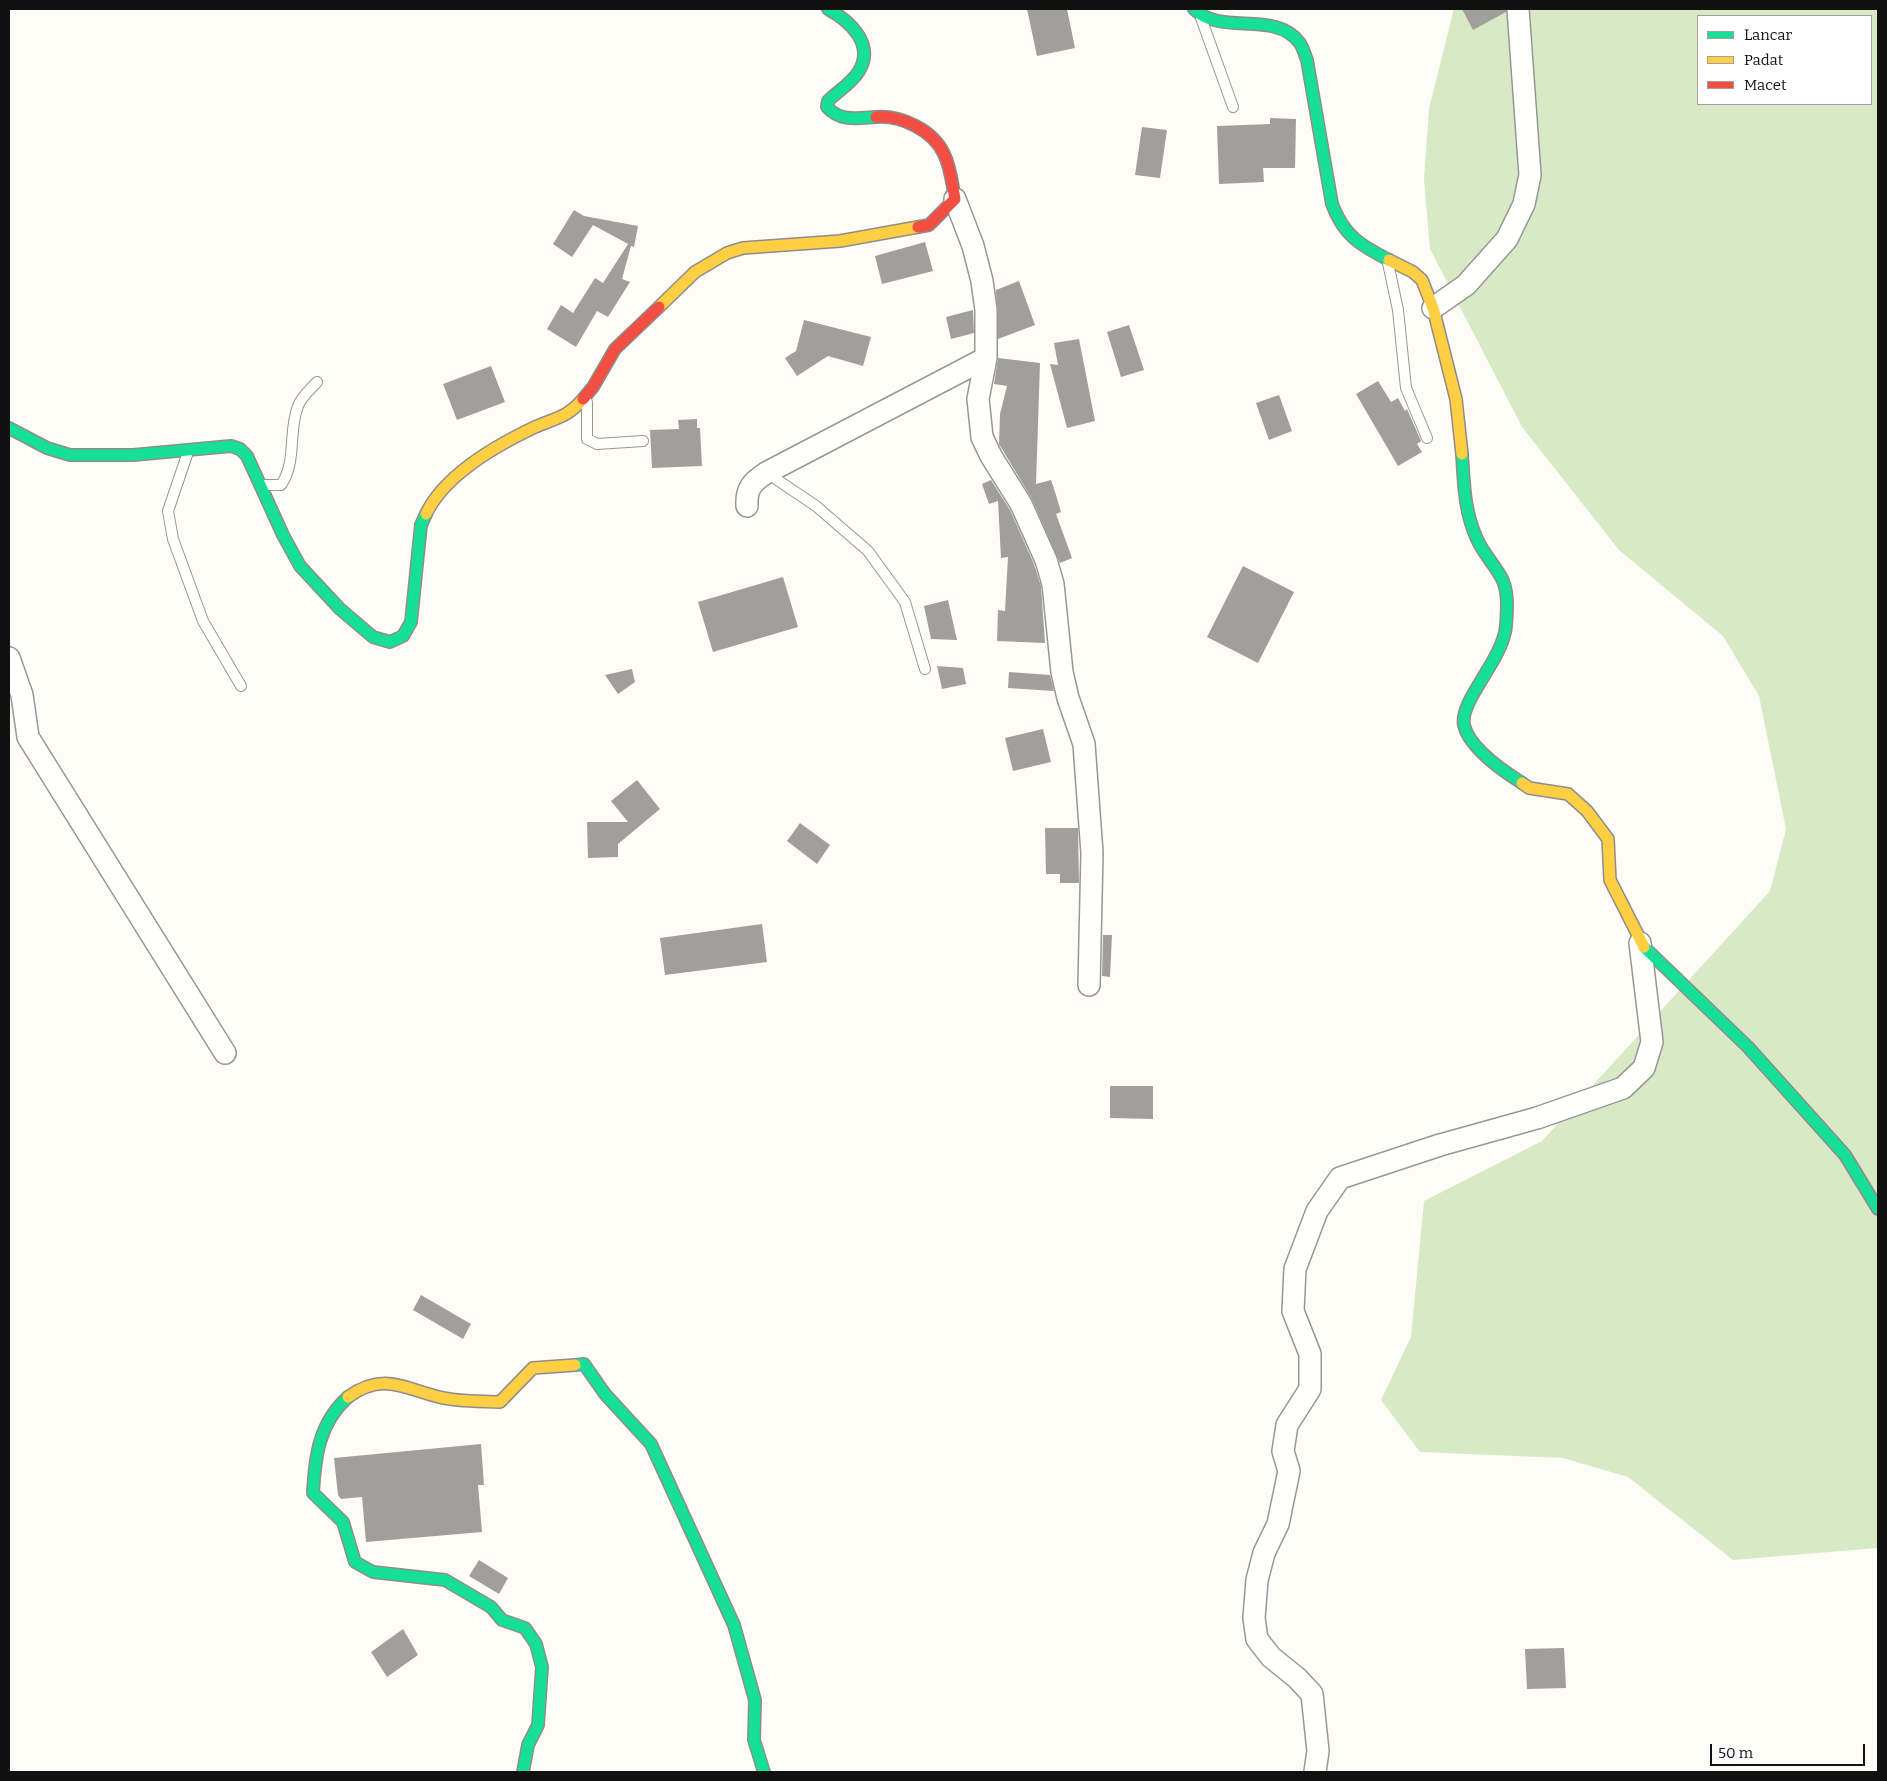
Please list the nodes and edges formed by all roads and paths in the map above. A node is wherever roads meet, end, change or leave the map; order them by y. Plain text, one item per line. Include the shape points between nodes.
1 (828, 9) edge
2 (1518, 9) edge
3 (1197, 12) edge
4 (1233, 107) dead end
5 (955, 199) junction
6 (1387, 259) junction
7 (1433, 308) junction
8 (986, 358) junction
9 (317, 382) dead end
10 (587, 395) junction
11 (9, 428) edge
12 (1428, 438) dead end
13 (643, 441) dead end
14 (188, 452) junction
15 (766, 473) junction
16 (262, 485) junction
17 (747, 506) dead end
18 (9, 658) edge
19 (925, 670) dead end
20 (241, 686) dead end
21 (1640, 943) junction
22 (1089, 985) dead end
23 (225, 1053) dead end
24 (1878, 1209) edge
25 (523, 1772) edge
26 (764, 1772) edge
27 (1316, 1772) edge

1 - 5 street via 852,25 865,52 861,69 828,101 831,114 842,118 888,117 912,123 944,152
2 - 7 street via 1530,175 1524,204 1507,239 1466,285
3 - 4 lane
3 - 6 street via 1219,21 1283,30 1299,42 1307,60 1324,168 1339,223 1354,239
5 - 8 street via 982,281
5 - 10 street via 929,226 840,241 764,244 727,253 695,272 615,349
6 - 7 street via 1422,280
6 - 12 lane via 1398,310 1406,388
7 - 21 street via 1456,399 1465,506 1477,540 1502,578 1506,590 1506,627 1500,651 1466,706 1464,724 1470,741 1504,772 1529,788 1568,794 1587,811 1608,839 1610,880
8 - 15 street
8 - 22 street via 978,399 982,437 1021,504 1046,560 1053,584 1062,672 1084,744 1092,853
9 - 16 lane via 299,403 294,418 287,476 281,485
10 - 13 lane via 587,439 597,444
10 - 16 street via 572,412 534,428 468,465 438,495 421,525 411,622 404,636 390,642 373,637 300,566
11 - 14 street via 61,453 118,456
14 - 16 street via 231,446 240,449
14 - 20 lane via 168,511 173,539 203,621
15 - 17 street via 749,487
15 - 19 lane via 816,506 868,551 905,602
18 - 23 street via 22,695 28,737
21 - 24 street via 1748,1047 1832,1140
21 - 27 street via 1652,1042 1644,1068 1623,1088 1537,1118 1340,1178 1317,1211 1295,1269 1293,1311 1310,1354 1310,1389 1287,1425 1283,1451 1289,1471 1278,1524 1264,1553 1257,1580 1254,1618 1257,1639 1271,1657 1312,1694 1318,1751
25 - 26 street via 528,1745 538,1725 542,1668 536,1644 525,1628 502,1620 491,1607 445,1580 373,1572 355,1562 343,1522 313,1493 317,1450 326,1425 341,1403 365,1387 381,1383 441,1397 500,1402 533,1368 584,1364 605,1394 651,1444 734,1624 755,1700 754,1740

